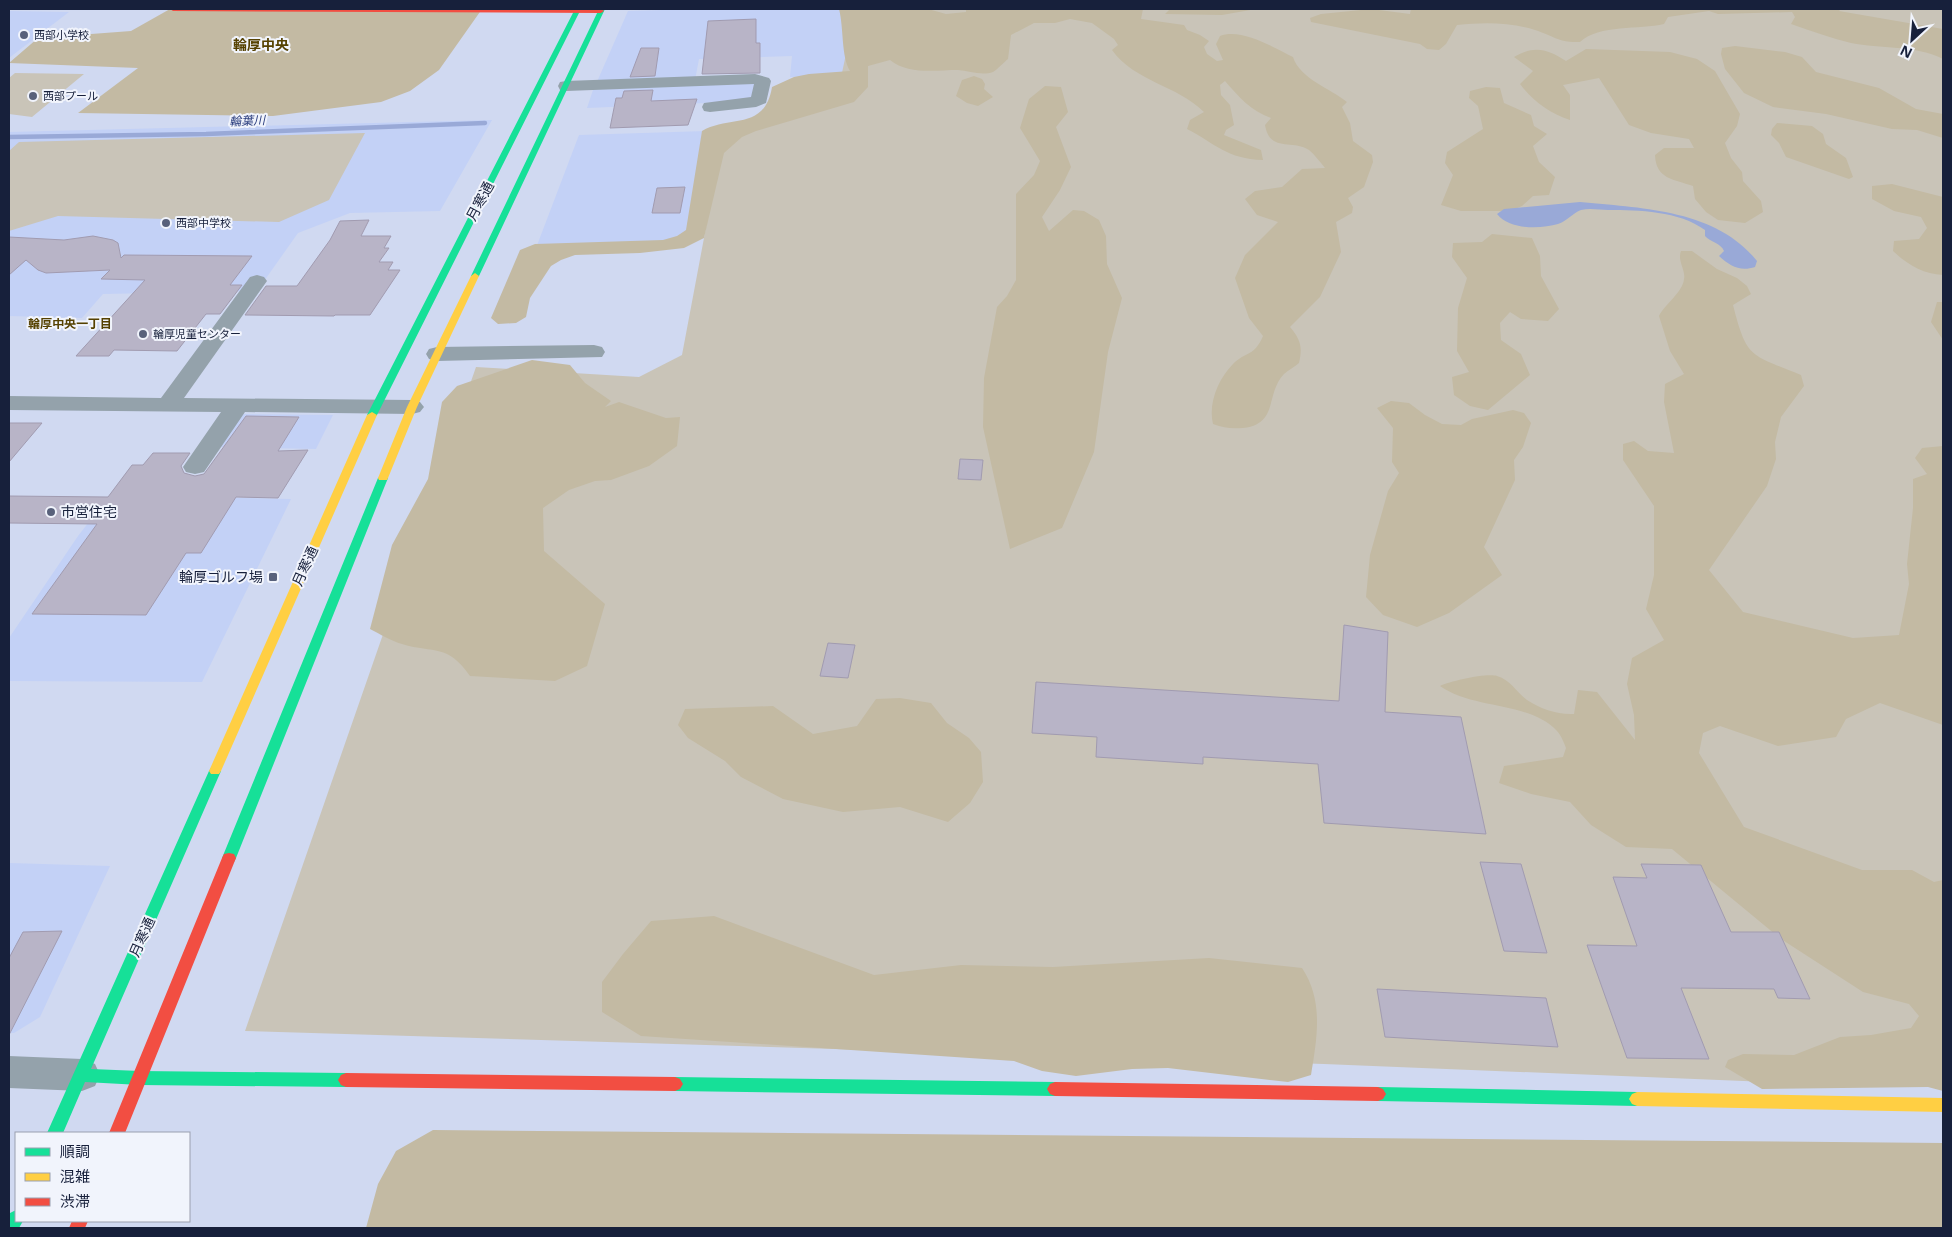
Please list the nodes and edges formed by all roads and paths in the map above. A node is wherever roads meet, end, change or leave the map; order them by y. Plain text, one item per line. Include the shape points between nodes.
1 (173, 9) edge
2 (228, 9) edge
3 (578, 10) edge
4 (601, 10) edge
5 (566, 86) junction
6 (710, 107) dead end
7 (257, 282) dead end
8 (594, 352) dead end
9 (436, 354) junction
10 (9, 403) edge
11 (167, 405) junction
12 (238, 405) junction
13 (376, 407) junction
14 (412, 407) junction
15 (195, 467) dead end
16 (9, 1072) edge
17 (82, 1075) junction
18 (140, 1078) junction
19 (1943, 1105) edge
20 (55, 1132) edge
21 (117, 1132) edge

1 - 2 main road
2 - 3 main road
3 - 4 main road
3 - 13 main road, 月寒通
4 - 5 main road, 月寒通
5 - 6 street via 763,81 760,99 756,102
5 - 9 main road, 月寒通
7 - 11 street
8 - 9 street
9 - 14 main road, 月寒通
10 - 11 street
11 - 12 street
12 - 13 street
12 - 15 street
13 - 14 street
13 - 17 main road, 月寒通
14 - 18 main road, 月寒通
16 - 17 street
17 - 18 main road
17 - 20 main road, 月寒通
18 - 19 main road via 1236,1091
18 - 21 main road, 月寒通

